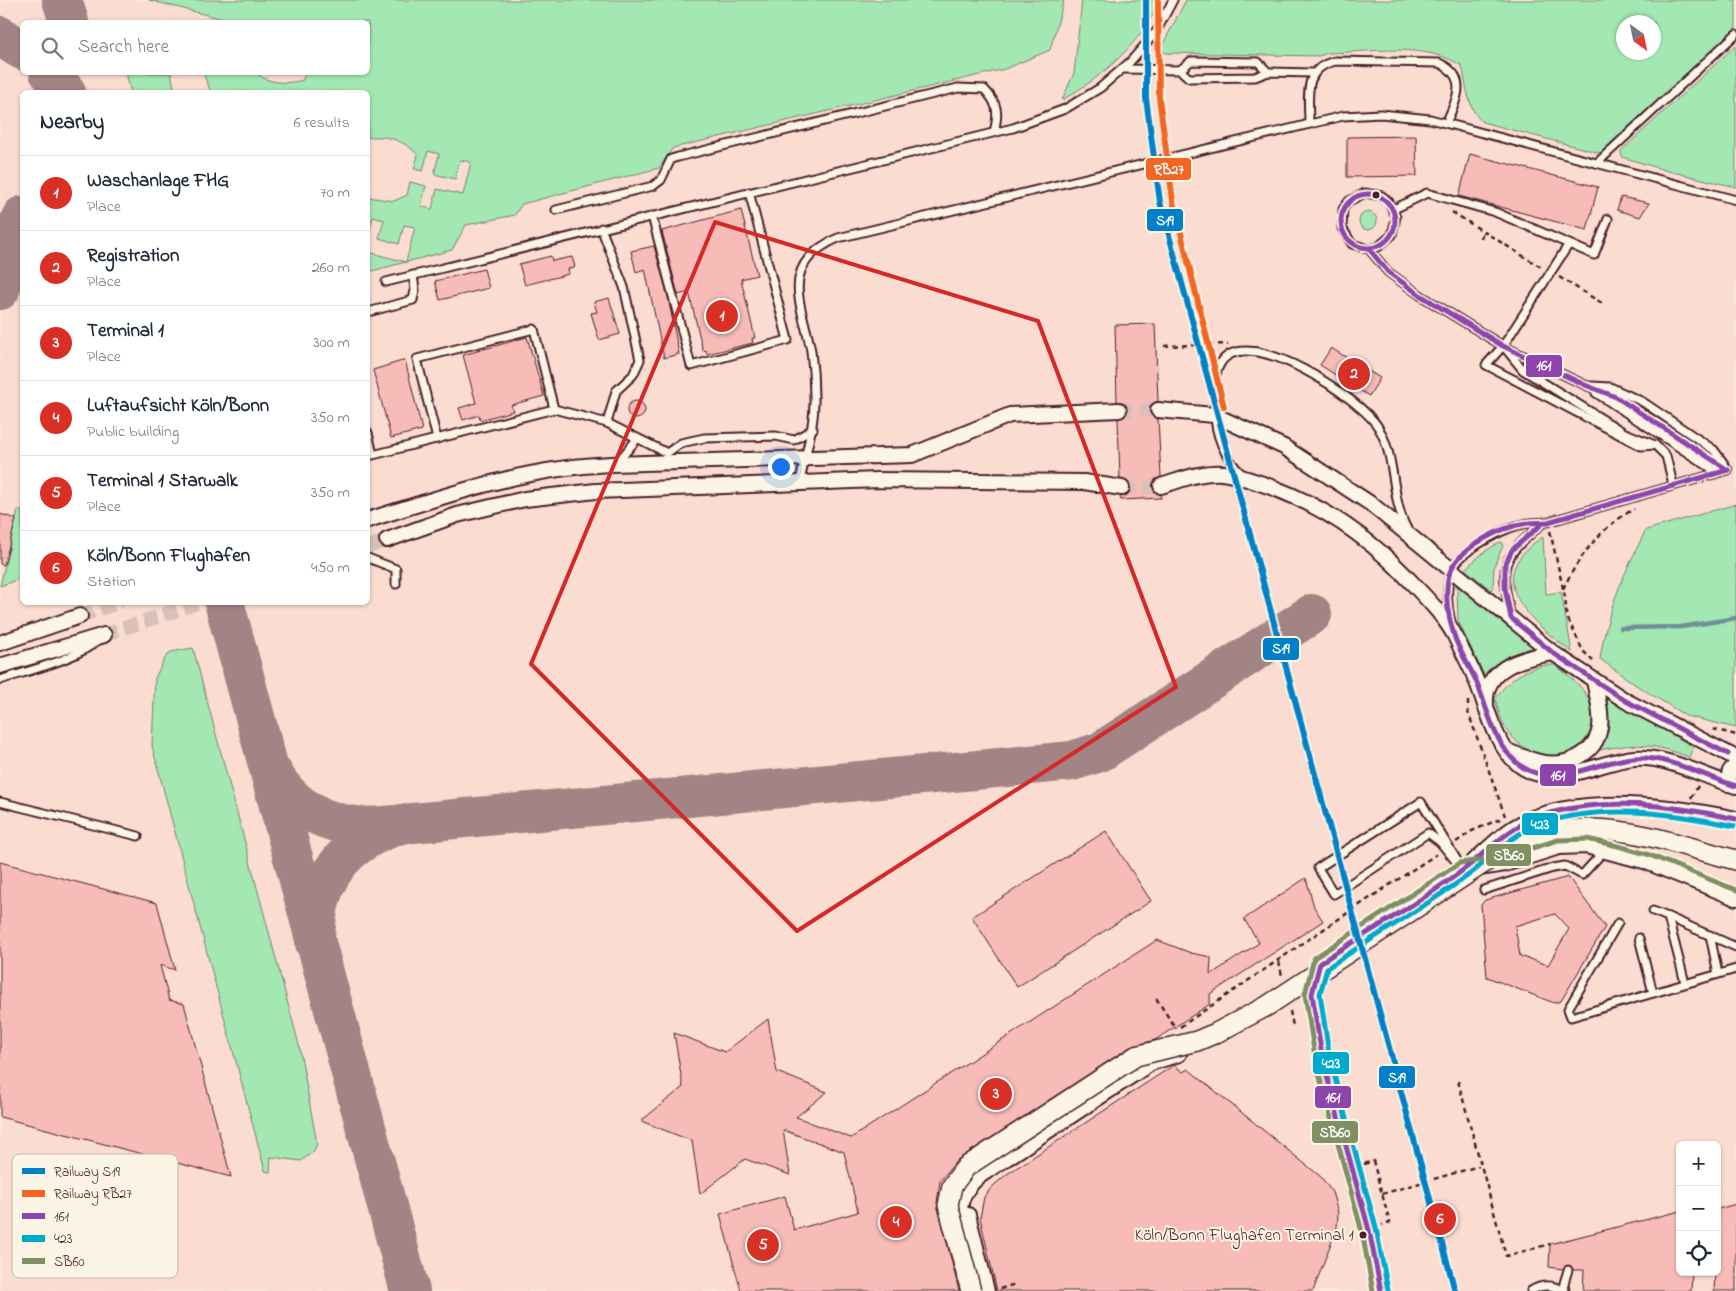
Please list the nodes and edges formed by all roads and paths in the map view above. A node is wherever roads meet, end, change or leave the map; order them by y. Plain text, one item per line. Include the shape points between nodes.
1 (1173, 0) edge
2 (1736, 34) edge
3 (1123, 69) junction
4 (1180, 70) junction
5 (1268, 72) junction
6 (1313, 73) junction
7 (1446, 123) junction
8 (1309, 124) junction
9 (994, 132) junction
10 (1597, 163) junction
11 (749, 192) junction
12 (1427, 193) junction
13 (1736, 200) edge
14 (1394, 209) junction
15 (556, 210) dead end
16 (1453, 213) junction
17 (652, 216) junction
18 (1451, 219) dead end
19 (1608, 219) dead end
20 (601, 228) junction
21 (1483, 231) junction
22 (1481, 238) dead end
23 (1569, 244) junction
24 (1369, 248) junction
25 (1515, 251) junction
26 (1512, 256) dead end
27 (1550, 273) junction
28 (413, 276) junction
29 (386, 282) dead end
30 (1605, 305) dead end
31 (370, 311) edge
32 (1230, 344) dead end
33 (1164, 346) dead end
34 (1503, 346) junction
35 (1585, 385) junction
36 (554, 409) junction
37 (1119, 410) tunnel mouth
38 (1158, 410) tunnel mouth
39 (1214, 415) junction
40 (607, 423) junction
41 (813, 429) junction
42 (437, 439) junction
43 (637, 439) junction
44 (370, 442) edge
45 (1655, 445) junction
46 (804, 458) junction
47 (612, 464) junction
48 (1717, 472) junction
49 (1245, 477) junction
50 (800, 482) junction
51 (1674, 484) junction
52 (1161, 486) tunnel mouth
53 (1122, 488) tunnel mouth
54 (1638, 507) dead end
55 (370, 519) edge
56 (1545, 522) junction
57 (1412, 538) junction
58 (387, 540) tunnel mouth
59 (370, 559) edge
60 (1451, 570) junction
61 (396, 584) dead end
62 (1563, 589) junction
63 (80, 616) tunnel mouth
64 (1511, 618) junction
65 (104, 635) joint
66 (1454, 635) junction
67 (0, 643) edge
68 (1554, 653) junction
69 (1597, 665) dead end
70 (0, 666) edge
71 (0, 680) edge
72 (1594, 681) junction
73 (1468, 694) dead end
74 (1486, 706) junction
75 (1710, 728) dead end
76 (1736, 736) edge
77 (1507, 751) junction
78 (1736, 758) edge
79 (1736, 765) edge
80 (1704, 776) junction
81 (1732, 785) edge
82 (0, 802) edge
83 (1684, 808) junction
84 (1505, 817) dead end
85 (1736, 819) edge
86 (138, 836) dead end
87 (1604, 851) junction
88 (1736, 860) edge
89 (1463, 870) junction
90 (1484, 890) dead end
91 (1736, 898) edge
92 (1654, 911) dead end
93 (1668, 917) junction
94 (1618, 923) dead end
95 (1710, 935) junction
96 (1640, 938) dead end
97 (1736, 947) edge
98 (1279, 961) dead end
99 (1320, 963) junction
100 (1736, 969) edge
101 (1718, 974) junction
102 (1685, 983) junction
103 (1653, 993) junction
104 (1156, 998) dead end
105 (1458, 1081) dead end
106 (1373, 1162) dead end
107 (1480, 1166) junction
108 (978, 1176) junction
109 (1382, 1194) junction
110 (1390, 1223) dead end
111 (1550, 1244) dead end
112 (1568, 1270) dead end
113 (1015, 1284) dead end
114 (971, 1291) edge
115 (978, 1291) edge
116 (987, 1291) edge
117 (991, 1291) edge
118 (1381, 1291) edge
119 (1531, 1291) edge
120 (1564, 1291) edge

1 - 3 lane via 1156,32
2 - 10 lane
3 - 4 lane
3 - 9 lane via 1100,88 1065,109
4 - 5 lane via 1190,78 1255,77
4 - 5 lane via 1191,61 1258,62
5 - 6 lane
6 - 7 lane via 1322,64 1335,60 1439,64 1452,72 1458,87 1458,96
6 - 8 lane
7 - 8 lane via 1417,116 1381,114 1344,116
7 - 10 lane
8 - 41 lane via 838,238 824,245 811,255 802,269 797,297 811,352
9 - 11 lane
9 - 15 lane via 998,114 994,100 984,89 958,88 678,156 671,159 661,180 653,186
10 - 13 lane
11 - 17 lane
11 - 17 lane via 788,340 691,366
12 - 14 lane
12 - 16 path
12 - 23 lane via 1495,212
14 - 24 lane via 1396,227 1392,235 1378,247
14 - 24 lane via 1382,196 1365,193 1348,201 1343,209 1342,228 1346,237 1352,244
16 - 18 path
16 - 21 path
17 - 20 lane
19 - 23 lane via 1594,255
20 - 28 lane
20 - 40 lane via 624,287 640,360 633,375 616,391
21 - 22 path
21 - 25 path
23 - 27 lane
24 - 34 lane via 1388,272
25 - 26 path
25 - 27 path
27 - 30 path
27 - 34 lane
28 - 29 lane
28 - 31 lane via 413,300
32 - 33 path
34 - 35 lane
34 - 45 lane via 1524,370 1623,432
34 - 45 lane via 1486,365 1641,446
35 - 48 lane
35 - 48 lane via 1616,397 1728,470
36 - 40 lane
36 - 42 lane
36 - 42 lane via 534,329 417,359
37 - 46 street via 1010,415 912,455
38 - 39 street
39 - 49 lane via 1221,444 1233,466
39 - 57 street via 1284,447 1371,504
39 - 57 lane via 1215,373 1222,360 1231,355 1244,351 1261,352 1294,364 1317,378 1363,409 1378,426 1390,460 1403,522
40 - 43 lane
41 - 43 lane via 794,440 776,436 704,438 681,443 667,453
41 - 46 lane
42 - 44 lane via 373,455
43 - 47 lane via 622,458
45 - 51 lane via 1666,456
46 - 47 street
46 - 50 lane
47 - 55 street via 518,476
48 - 51 lane
49 - 52 street via 1204,473
49 - 66 street via 1297,497 1338,519 1371,543 1423,594
50 - 53 street via 1010,480 1084,482
50 - 58 street via 596,491 525,499 457,516
51 - 56 lane
54 - 62 path via 1606,528 1590,544 1576,562
56 - 60 lane via 1510,527 1469,550
56 - 62 path
56 - 64 lane via 1512,550 1505,565 1504,588
57 - 60 street
59 - 61 lane via 396,569
60 - 64 street
60 - 66 lane via 1447,600
62 - 69 path via 1567,617 1576,639
63 - 67 street
64 - 68 street
65 - 70 street
65 - 71 lane via 91,646
66 - 74 street
68 - 72 street
68 - 74 street via 1525,658 1504,669 1488,687
72 - 77 street via 1600,728 1589,750 1569,760 1552,763
72 - 78 street via 1626,702
73 - 84 path via 1468,712
74 - 77 street
75 - 76 path
77 - 80 street via 1523,768 1545,775 1583,772 1633,758 1669,763
79 - 81 street via 1730,771
80 - 81 street
80 - 83 path
82 - 86 lane
83 - 85 street
83 - 89 street via 1586,806 1538,817 1515,827
87 - 89 street via 1586,846 1558,847 1505,864
87 - 90 lane via 1582,875 1566,866
87 - 91 street via 1644,861
88 - 114 street, bridge via 1607,828 1570,829 1528,839 1493,856 1258,1010 1197,1041 1146,1052 1124,1062 960,1173 952,1186 948,1205
89 - 89 lane via 1421,802 1318,868 1334,894 1428,833 1440,842
89 - 99 street
92 - 93 lane
93 - 95 lane
93 - 102 lane
94 - 103 lane via 1568,1009 1571,1017
95 - 97 lane
95 - 101 lane
96 - 103 lane
98 - 104 path via 1176,1029
99 - 108 street via 1213,1043 1151,1063
99 - 118 street via 1312,994 1323,1062 1369,1230
100 - 101 lane
101 - 102 lane
102 - 103 lane
105 - 107 path
106 - 109 path
107 - 109 path
107 - 111 path via 1506,1256
108 - 115 street via 960,1202 960,1217
108 - 116 street via 967,1206 969,1226
109 - 110 path
112 - 120 lane via 1564,1276
113 - 117 path
119 - 120 lane via 1549,1285

